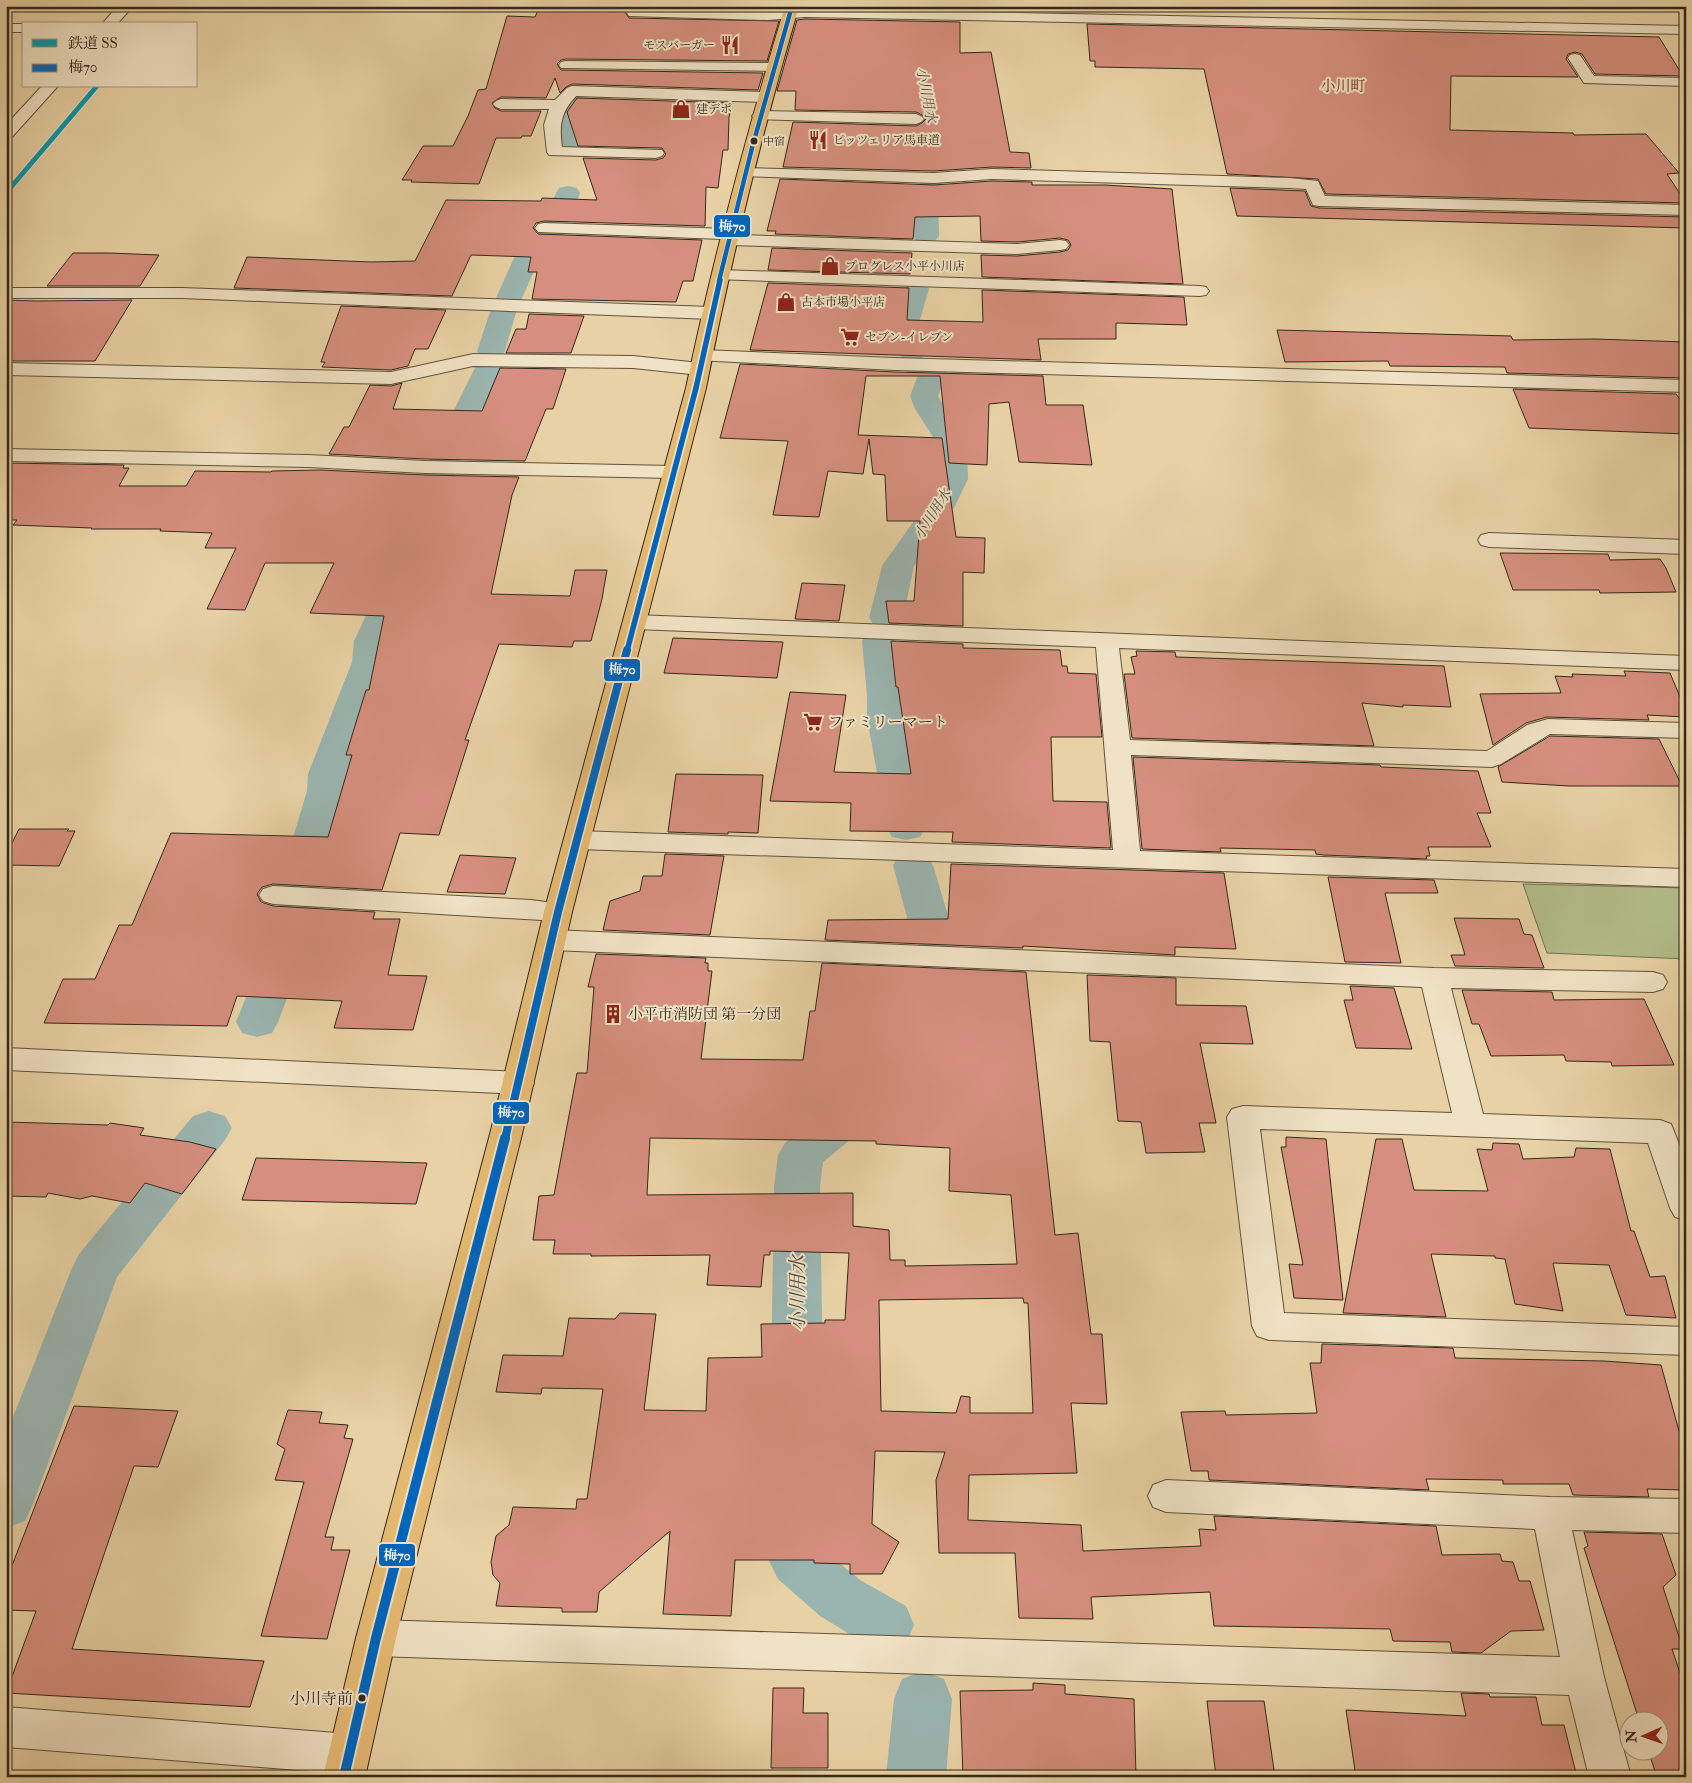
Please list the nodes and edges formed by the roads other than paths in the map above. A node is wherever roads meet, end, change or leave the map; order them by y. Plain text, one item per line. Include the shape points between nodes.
1 (126, 6) edge
2 (363, 6) edge
3 (407, 6) edge
4 (791, 10) edge
5 (641, 13) dead end
6 (111, 22) edge
7 (1686, 30) edge
8 (1575, 58) dead end
9 (566, 65) dead end
10 (774, 67) junction
11 (1686, 82) edge
12 (49, 88) edge
13 (501, 104) dead end
14 (558, 106) junction
15 (763, 106) junction
16 (916, 119) dead end
17 (7, 134) edge
18 (656, 153) dead end
19 (746, 173) junction
20 (1686, 210) edge
21 (544, 228) dead end
22 (730, 237) junction
23 (1060, 245) dead end
24 (721, 276) junction
25 (1200, 291) dead end
26 (6, 293) edge
27 (711, 312) junction
28 (701, 363) junction
29 (6, 369) edge
30 (1686, 386) edge
31 (6, 456) edge
32 (674, 472) junction
33 (1489, 540) dead end
34 (1686, 547) edge
35 (635, 622) junction
36 (1106, 642) junction
37 (1686, 663) edge
38 (1686, 731) edge
39 (1118, 747) junction
40 (578, 840) junction
41 (1127, 859) junction
42 (1686, 878) edge
43 (273, 895) dead end
44 (558, 912) junction
45 (552, 940) junction
46 (1434, 978) junction
47 (1653, 982) dead end
48 (6, 1059) edge
49 (519, 1083) junction
50 (1470, 1124) junction
51 (1686, 1208) edge
52 (1686, 1341) edge
53 (1166, 1496) dead end
54 (1550, 1513) junction
55 (1686, 1516) edge
56 (376, 1638) junction
57 (1584, 1677) junction
58 (6, 1727) edge
59 (347, 1765) edge
60 (1610, 1777) edge

1 - 6 street
2 - 3 street
4 - 5 street via 768,16
4 - 7 street
4 - 10 main road
8 - 11 street via 1589,80
9 - 10 street
10 - 15 main road
12 - 17 street
13 - 14 street
14 - 15 street via 572,91
14 - 18 street via 551,124 555,152
15 - 16 street
15 - 19 main road
19 - 20 street via 934,178 992,174 1290,182 1312,185 1319,201
19 - 22 main road
21 - 22 street
22 - 23 street via 1017,249
22 - 24 main road
24 - 25 street
24 - 27 main road
26 - 27 street via 182,292
27 - 28 main road
28 - 29 street via 473,360 391,378
28 - 30 street via 895,364
28 - 32 main road
31 - 32 street
32 - 35 main road
33 - 34 street
35 - 36 street
35 - 40 main road
36 - 37 street
36 - 39 street
38 - 39 street via 1548,726 1492,758
39 - 41 street
40 - 41 street
40 - 44 main road
41 - 42 street
43 - 44 street
44 - 45 main road
45 - 46 street
45 - 49 main road
46 - 47 street
46 - 50 street
48 - 49 street
49 - 56 main road
50 - 51 street via 1660,1132
50 - 52 street via 1243,1117 1269,1326
53 - 54 street
54 - 55 street
54 - 57 street
56 - 57 street
56 - 59 main road
57 - 60 street
58 - 59 street

